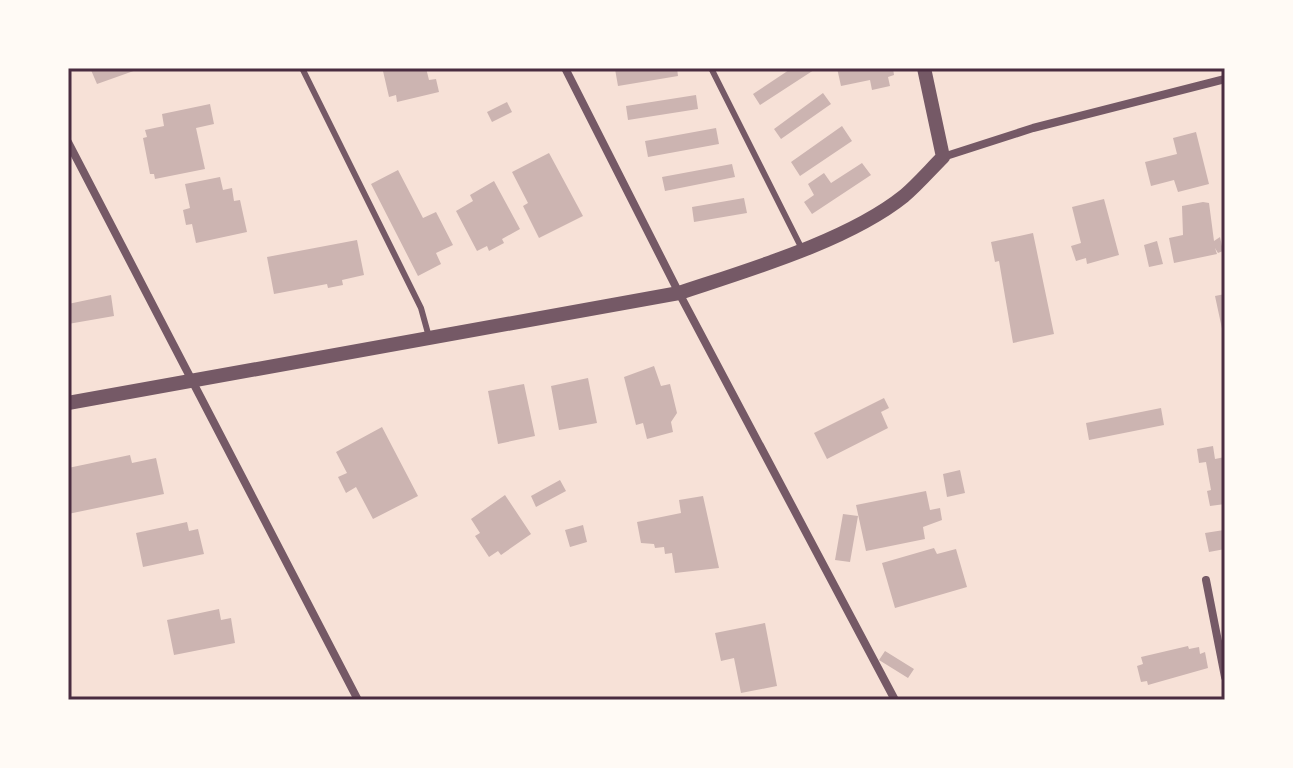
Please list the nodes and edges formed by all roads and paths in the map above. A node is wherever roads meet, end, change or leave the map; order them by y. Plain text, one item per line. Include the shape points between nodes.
1 (302, 68) edge
2 (565, 68) edge
3 (711, 68) edge
4 (924, 68) edge
5 (1225, 79) edge
6 (68, 142) edge
7 (943, 157) junction
8 (802, 249) junction
9 (679, 293) junction
10 (429, 337) junction
11 (188, 379) junction
12 (68, 403) edge
13 (1206, 580) dead end
14 (1225, 677) edge
15 (358, 700) edge
16 (895, 700) edge

1 - 10 lane via 421,308
2 - 9 street
3 - 8 lane
4 - 7 street
5 - 7 street
6 - 11 street
7 - 8 street via 903,197
8 - 9 street
9 - 10 street
9 - 16 street
10 - 11 street
11 - 12 street
11 - 15 street
13 - 14 street

